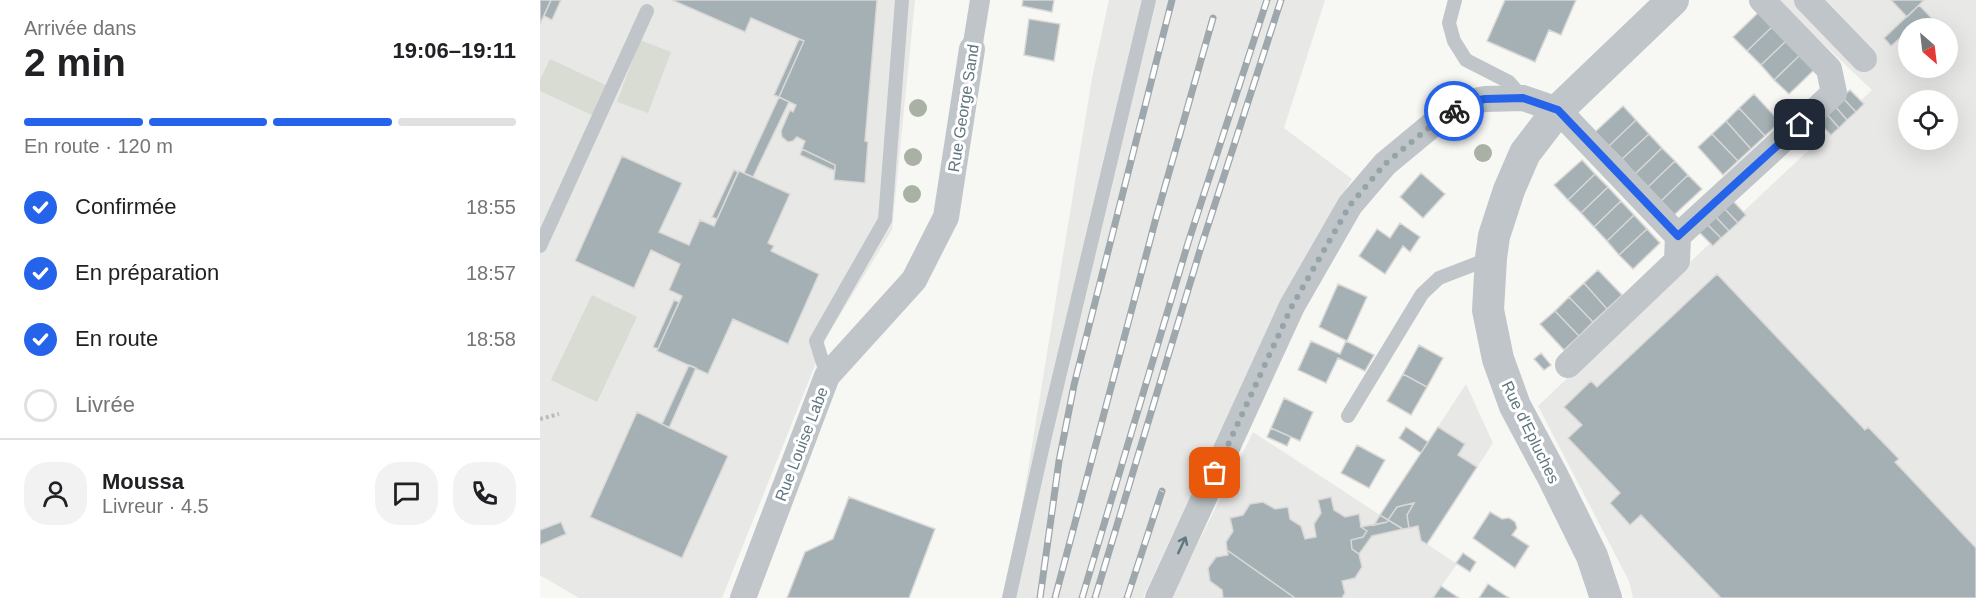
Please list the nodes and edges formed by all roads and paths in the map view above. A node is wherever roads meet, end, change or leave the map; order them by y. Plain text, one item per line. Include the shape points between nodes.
1 (902, 0) edge
2 (980, 0) edge
3 (1149, 0) edge
4 (1455, 0) edge
5 (1673, 0) edge
6 (1762, 0) edge
7 (1808, 0) edge
8 (646, 11) dead end
9 (972, 49) joint
10 (1864, 59) dead end
11 (1523, 98) junction
12 (1558, 110) junction
13 (946, 217) joint
14 (1678, 236) junction
15 (540, 246) edge
16 (1491, 258) junction
17 (1568, 365) dead end
18 (827, 376) junction
19 (559, 414) dead end
20 (1348, 416) dead end
21 (540, 419) edge
22 (743, 598) edge
23 (1009, 598) edge
24 (1158, 598) edge
25 (1606, 598) edge

1 - 18 lane via 885,220 816,341
2 - 9 street, Rue George Sand
3 - 23 lane
4 - 11 lane via 1449,23 1466,60 1509,82
5 - 12 street, Rue d'Epluches
6 - 14 street via 1829,69 1834,93
7 - 10 street
8 - 15 lane
9 - 13 street, Rue George Sand
11 - 12 street
24 -> 11 street via 1292,306 1350,205 1385,164 1438,120 1469,102
12 - 14 street
12 - 16 street, Rue d'Epluches via 1525,153 1497,227
13 - 18 street, Rue Louise Labe via 914,280
14 - 17 street via 1677,261
16 - 20 lane via 1439,278 1422,294
16 - 25 street, Rue d'Epluches via 1488,310 1498,359 1515,406 1592,556
18 - 22 street, Rue Louise Labe
19 - 21 path

